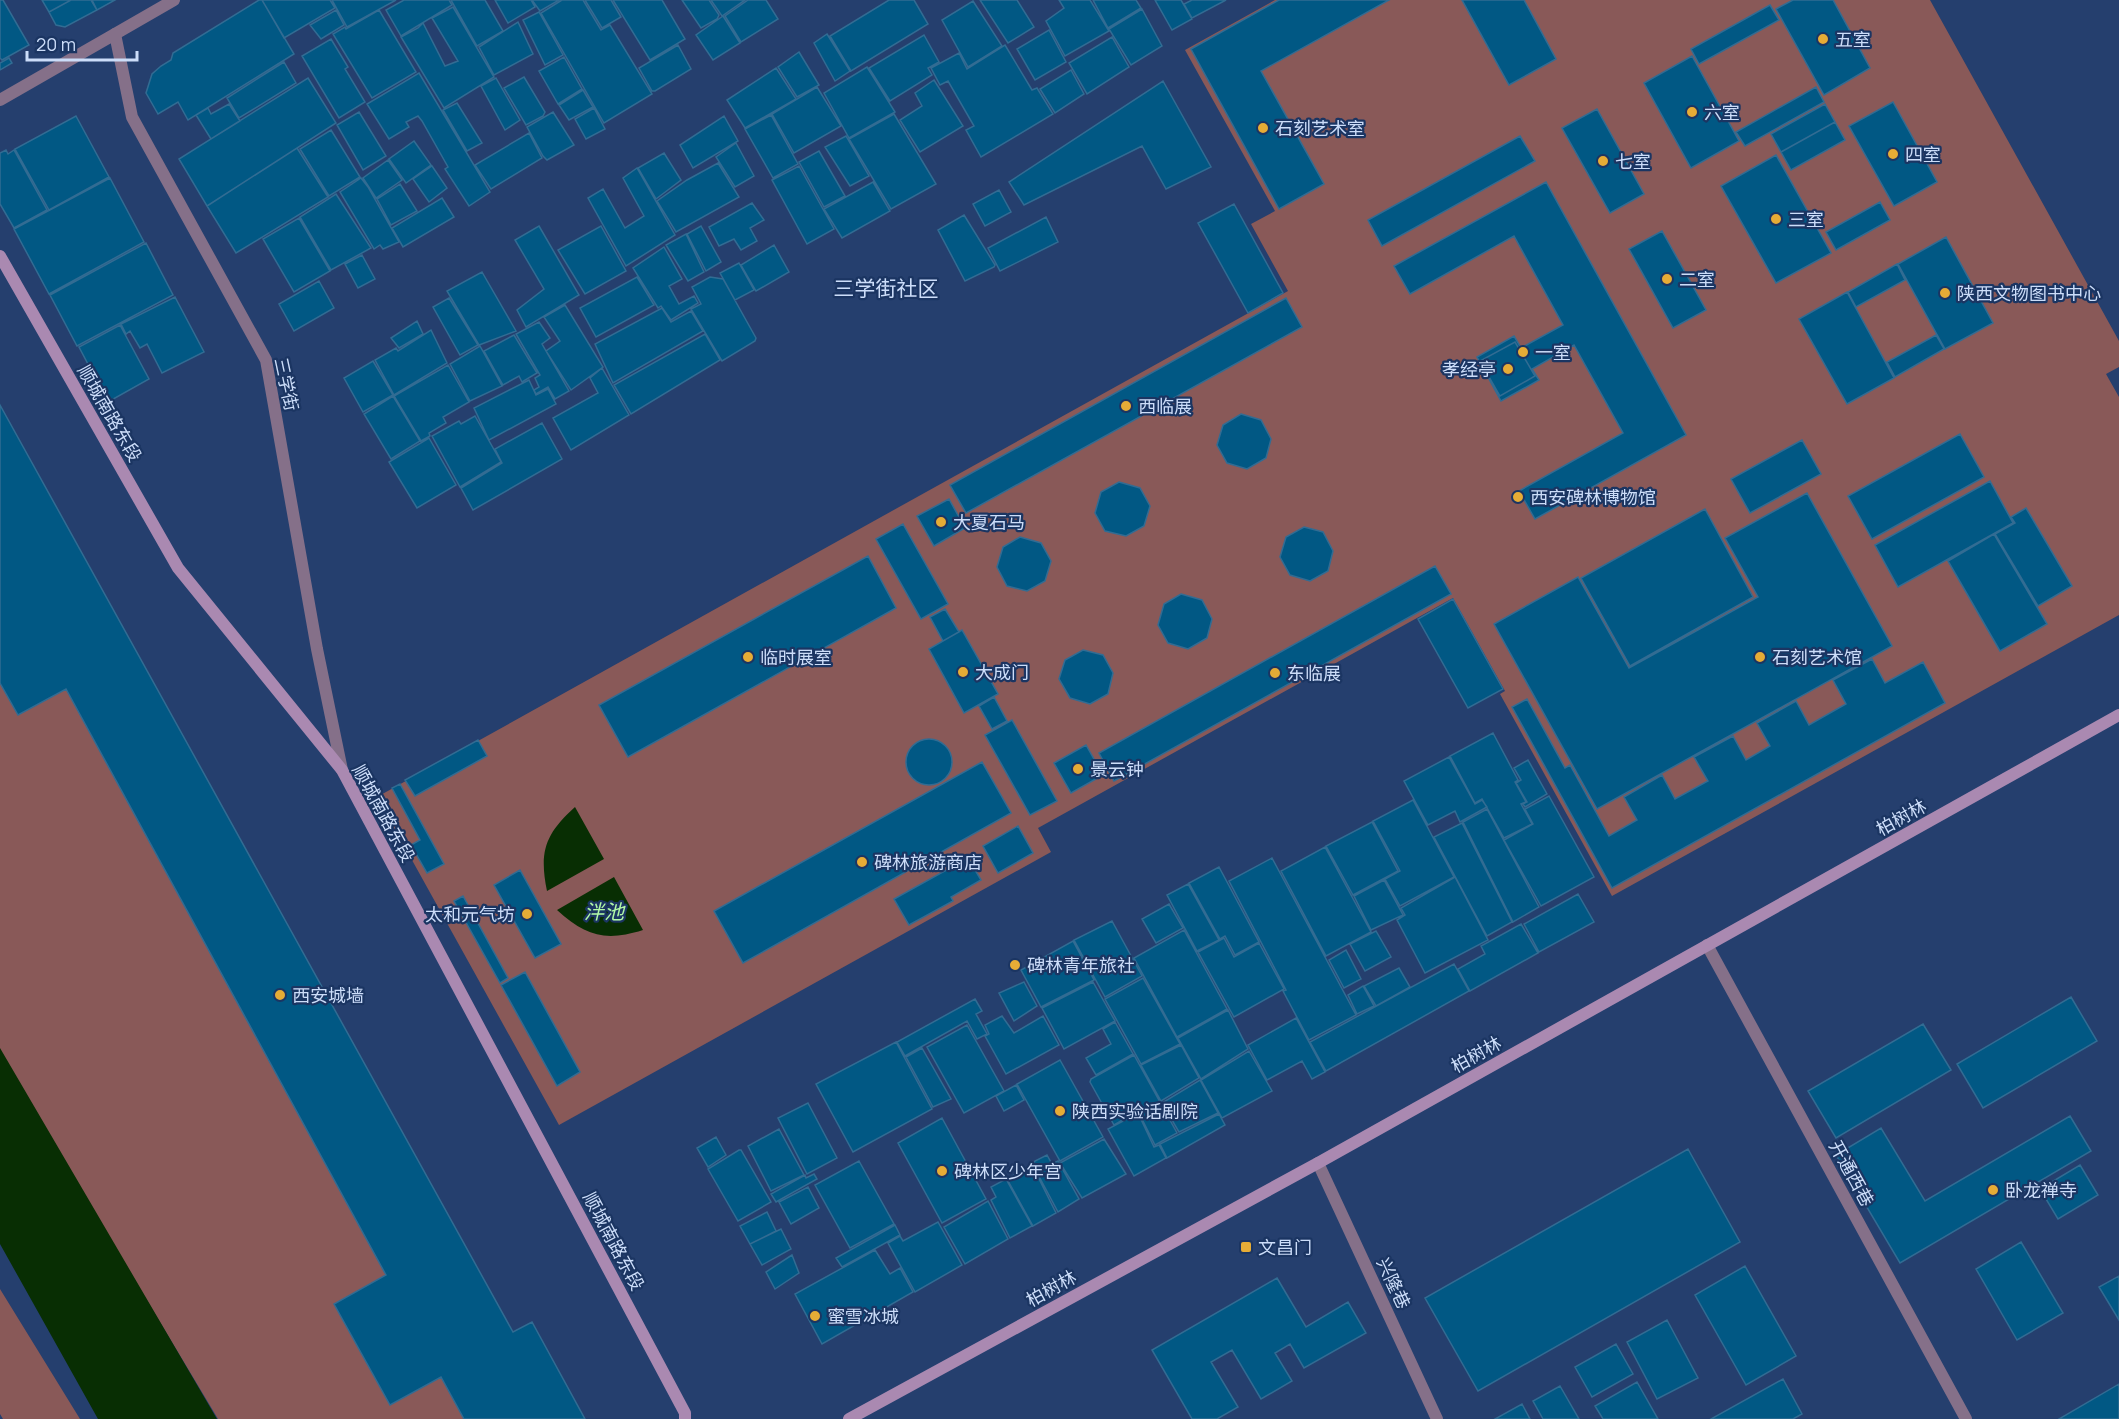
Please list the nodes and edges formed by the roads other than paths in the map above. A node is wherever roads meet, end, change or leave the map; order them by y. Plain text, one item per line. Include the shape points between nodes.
1 (174, 0) edge
2 (115, 34) junction
3 (0, 100) edge
4 (0, 256) edge
5 (2119, 715) edge
6 (342, 770) junction
7 (1707, 945) junction
8 (1318, 1163) junction
9 (685, 1419) edge
10 (849, 1419) edge
11 (1437, 1419) edge
12 (1966, 1419) edge

1 - 2 street
2 - 3 street
2 - 6 street, 三学街 via 132,117 266,360
4 - 6 main road, 顺城南路东段 via 178,568
5 - 7 main road, 柏树林
6 - 9 main road, 顺城南路东段
7 - 8 main road, 柏树林
7 - 12 street, 开通西巷
8 - 10 main road, 柏树林
8 - 11 street, 兴隆巷

